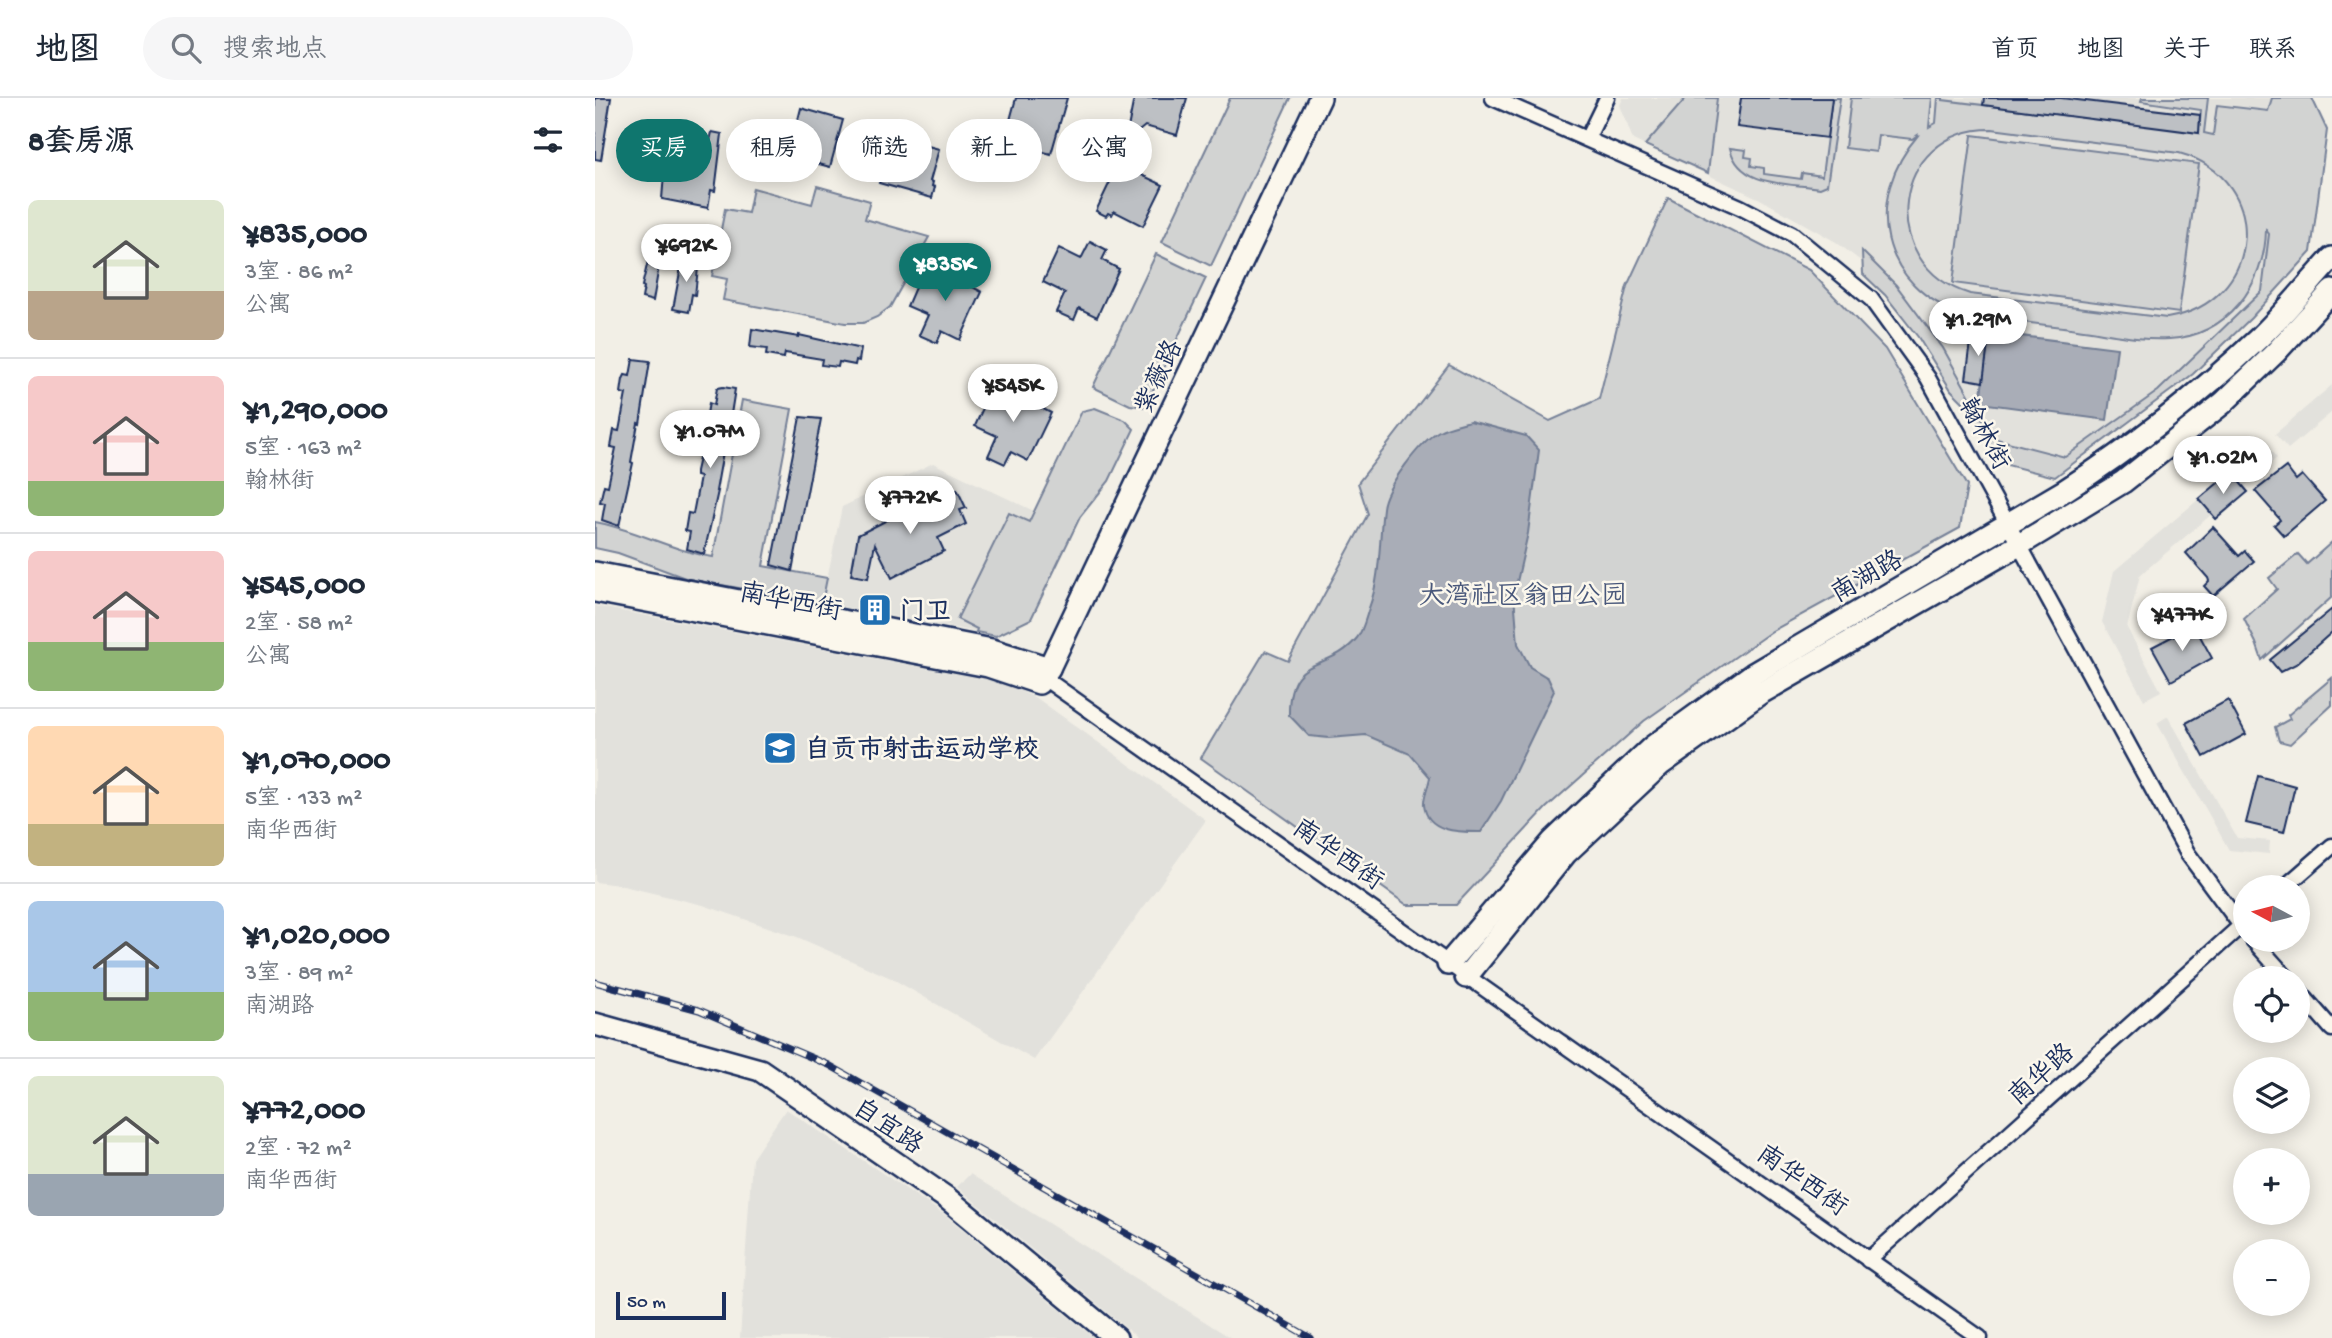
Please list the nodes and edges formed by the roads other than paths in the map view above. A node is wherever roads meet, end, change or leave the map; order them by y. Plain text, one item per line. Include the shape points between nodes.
1 (1320, 98) edge
2 (1493, 98) edge
3 (1607, 98) edge
4 (1587, 139) junction
5 (2332, 258) edge
6 (2332, 291) edge
7 (2008, 524) junction
8 (2019, 545) junction
9 (595, 573) edge
10 (595, 591) edge
11 (1046, 673) junction
12 (2332, 846) edge
13 (2299, 875) edge
14 (2233, 912) edge
15 (2233, 936) edge
16 (2264, 952) edge
17 (1448, 964) junction
18 (2276, 966) edge
19 (1466, 977) junction
20 (2310, 1004) edge
21 (595, 1024) edge
22 (2332, 1029) edge
23 (1868, 1260) junction
24 (1117, 1338) edge
25 (1980, 1338) edge

1 - 11 main road, 紫薇路
2 - 4 street, 翰林街
3 - 4 street
4 - 7 street, 翰林街 via 1792,234 1871,299 1928,378
5 - 7 main road, 南湖路 via 2261,335 2168,418 2112,460
6 - 8 main road, 南湖路 via 2223,403 2123,482
7 - 8 street, 翰林街
7 - 17 main road, 南湖路 via 1753,674 1652,747 1553,841
8 - 14 street, 翰林街 via 2188,854
8 - 19 main road, 南湖路 via 1759,694 1660,765 1566,853
9 - 11 main road, 南华西街 via 992,650
10 - 11 main road, 南华西街 via 988,666 1039,683
11 - 17 street, 南华西街
12 - 13 street
15 - 23 street, 南华路
16 - 18 street
17 - 19 street, 南华西街
19 - 23 street, 南华西街
20 - 22 street
21 - 24 main road, 自宜路 via 760,1070 948,1199
23 - 25 street, 南华西街

